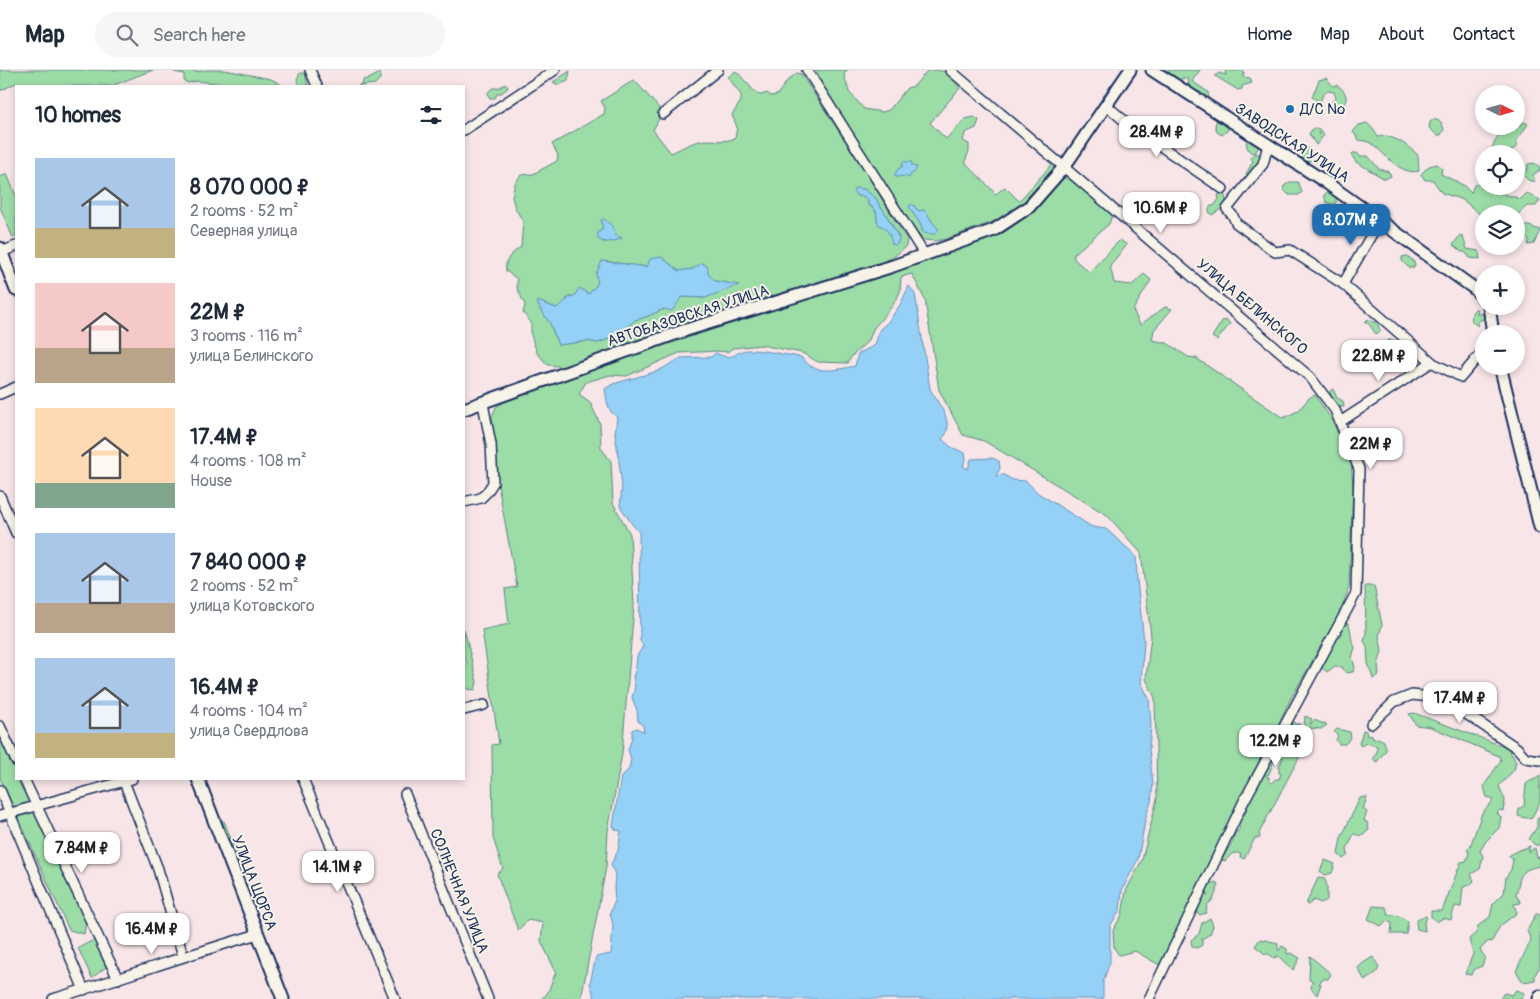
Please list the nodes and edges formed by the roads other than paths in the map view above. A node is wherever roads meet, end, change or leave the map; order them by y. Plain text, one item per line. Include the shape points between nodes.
1 (310, 70) edge
2 (555, 70) edge
3 (718, 70) edge
4 (807, 70) edge
5 (950, 70) edge
6 (1130, 70) edge
7 (1152, 70) edge
8 (317, 85) edge
9 (1106, 105) junction
10 (663, 114) dead end
11 (465, 129) edge
12 (1268, 145) junction
13 (1064, 167) junction
14 (1223, 189) dead end
15 (1380, 220) junction
16 (15, 246) edge
17 (1, 250) edge
18 (924, 254) junction
19 (1343, 284) junction
20 (15, 287) edge
21 (1475, 289) edge
22 (1475, 361) edge
23 (1432, 362) junction
24 (1502, 375) edge
25 (15, 387) edge
26 (0, 394) edge
27 (483, 404) junction
28 (465, 408) edge
29 (1340, 422) junction
30 (0, 496) edge
31 (465, 502) edge
32 (1540, 527) edge
33 (15, 531) edge
34 (484, 705) dead end
35 (465, 710) edge
36 (1371, 724) dead end
37 (0, 726) edge
38 (15, 759) edge
39 (1540, 760) edge
40 (24, 780) edge
41 (123, 780) edge
42 (126, 780) edge
43 (198, 780) edge
44 (303, 780) edge
45 (0, 790) edge
46 (405, 794) dead end
47 (38, 807) junction
48 (10, 814) junction
49 (0, 816) edge
50 (258, 934) junction
51 (183, 956) junction
52 (118, 979) junction
53 (80, 994) edge
54 (53, 999) edge
55 (283, 999) edge
56 (395, 999) edge
57 (488, 999) edge
58 (1149, 999) edge

1 - 8 street
2 - 11 street
3 - 10 street
4 - 18 street
5 - 13 street, УЛИЦА БЕЛИНСКОГО
6 - 9 street
7 - 12 street, ЗАВОДСКАЯ УЛИЦА
9 - 13 street
9 - 14 street
12 - 15 street, ЗАВОДСКАЯ УЛИЦА
12 - 19 street via 1263,164 1227,209 1236,223 1275,252 1290,250
13 - 18 street via 1029,207 994,230
13 - 29 street, УЛИЦА БЕЛИНСКОГО via 1310,376 1336,410
15 - 19 street
15 - 21 street, ЗАВОДСКАЯ УЛИЦА
16 - 17 street
17 - 20 street
18 - 27 street, АВТОБАЗОВСКАЯ УЛИЦА via 683,331
19 - 23 street
22 - 23 street via 1461,377
23 - 29 street
24 - 32 street
25 - 26 street
27 - 28 street, АВТОБАЗОВСКАЯ УЛИЦА
27 - 31 street via 491,444 492,482 481,498
29 - 58 street, УЛИЦА БЕЛИНСКОГО via 1359,469 1356,593 1243,803
30 - 33 street
34 - 35 street
36 - 39 street via 1394,702 1412,695 1430,698 1460,710 1517,748 1526,758
37 - 38 street
40 - 47 street
41 - 47 street
42 - 51 street via 158,869
43 - 50 street, УЛИЦА ЩОРСА
44 - 56 street
45 - 48 street
46 - 57 street, СОЛНЕЧНАЯ УЛИЦА
47 - 48 street
47 - 52 street
48 - 49 street
48 - 53 street
50 - 51 street
50 - 55 street, УЛИЦА ЩОРСА
51 - 52 street
52 - 53 street
53 - 54 street

